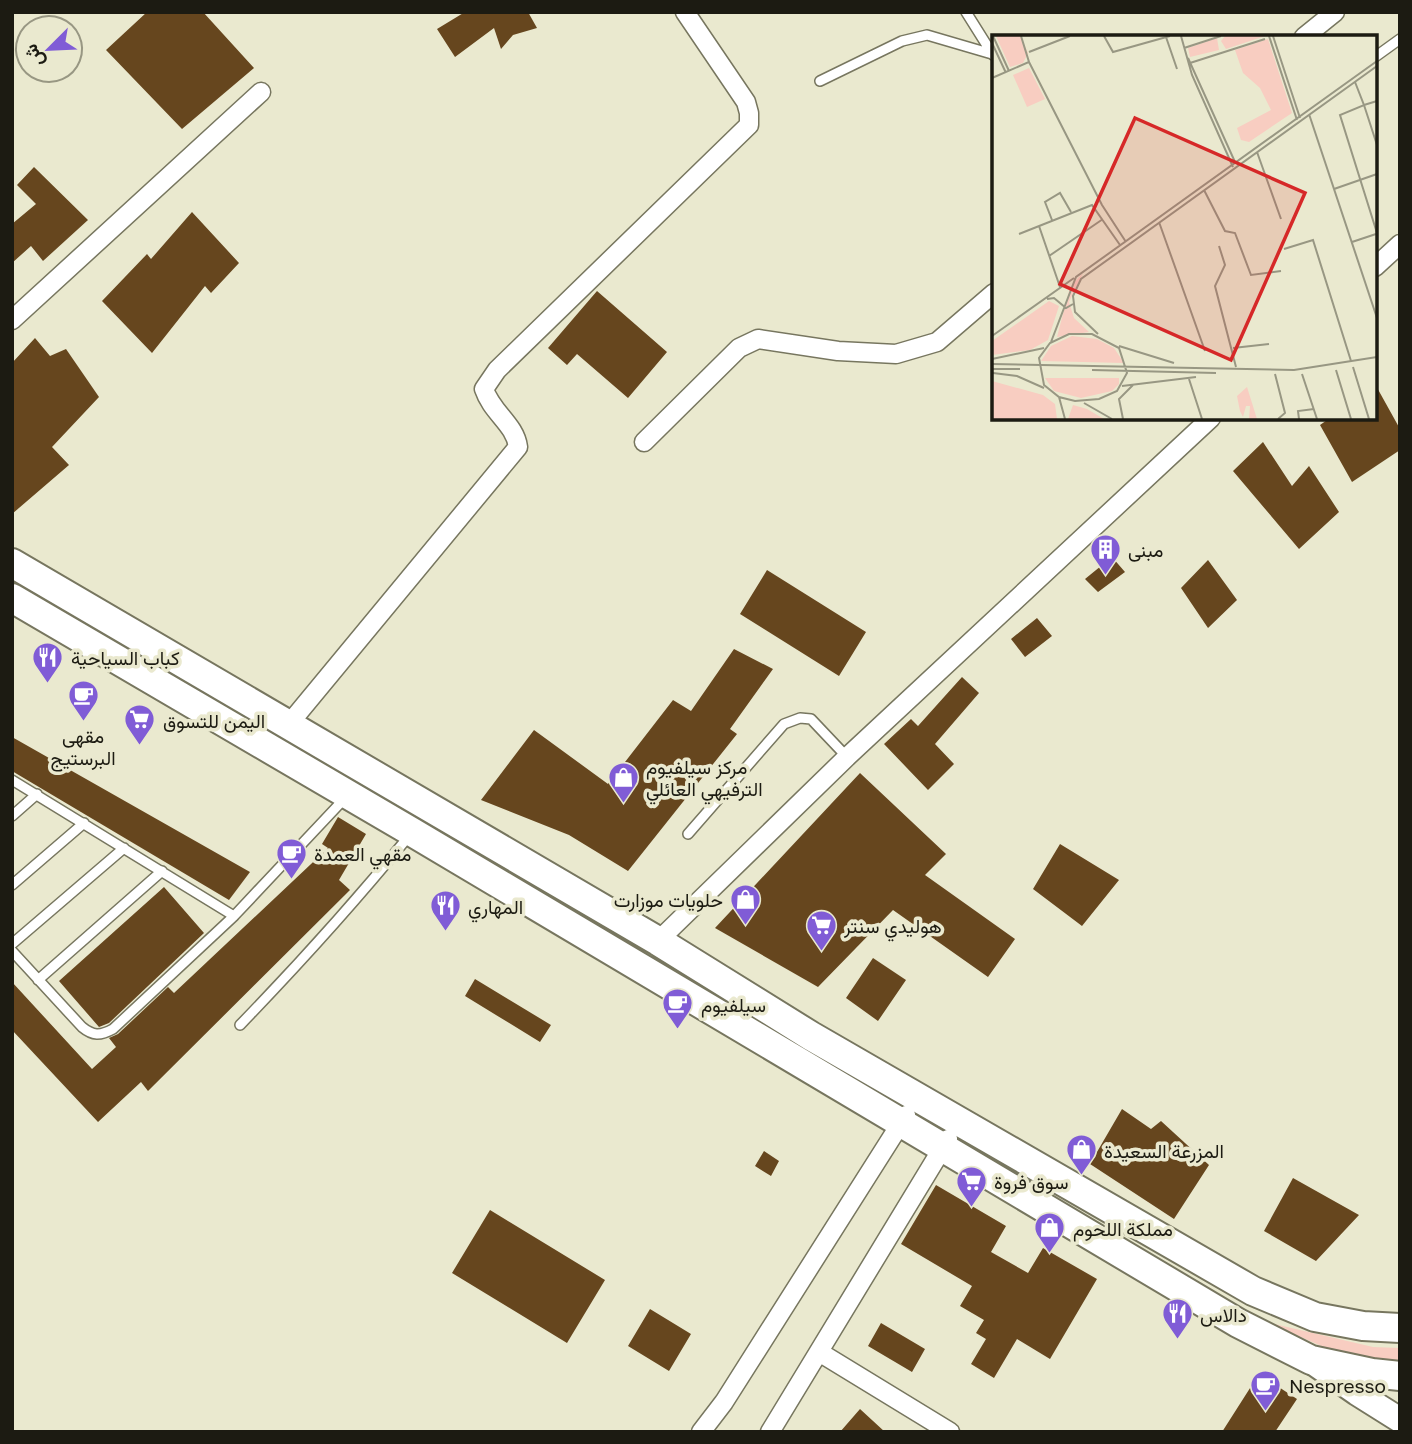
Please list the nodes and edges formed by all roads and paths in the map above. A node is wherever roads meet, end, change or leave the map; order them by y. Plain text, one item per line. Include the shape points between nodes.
1 (685, 12) edge
2 (965, 12) edge
3 (1335, 12) edge
4 (1316, 18) edge
5 (1305, 35) edge
6 (1400, 39) edge
7 (992, 53) edge
8 (992, 55) edge
9 (1377, 56) edge
10 (821, 81) dead end
11 (261, 92) dead end
12 (1400, 244) edge
13 (1377, 265) edge
14 (992, 295) edge
15 (12, 320) edge
16 (1209, 420) edge
17 (644, 442) dead end
18 (15, 571) edge
19 (47, 583) junction
20 (17, 609) edge
21 (289, 724) junction
22 (847, 757) junction
23 (12, 780) edge
24 (37, 794) junction
25 (347, 796) junction
26 (12, 816) edge
27 (84, 823) junction
28 (412, 832) junction
29 (688, 834) dead end
30 (124, 848) junction
31 (162, 871) junction
32 (12, 885) edge
33 (234, 916) junction
34 (658, 941) junction
35 (12, 944) edge
36 (12, 951) edge
37 (37, 980) junction
38 (240, 1026) dead end
39 (916, 1097) junction
40 (959, 1121) junction
41 (901, 1122) junction
42 (944, 1147) junction
43 (1400, 1328) edge
44 (819, 1352) junction
45 (1311, 1360) junction
46 (1400, 1376) edge
47 (1400, 1420) edge
48 (701, 1432) edge
49 (770, 1432) edge
50 (950, 1432) edge

1 - 21 street via 746,102 749,125 497,370 484,389 495,411 516,433 518,447
2 - 7 lane
3 - 4 street
4 - 5 street
6 - 9 lane
8 - 10 lane via 927,35 902,41
11 - 15 street
12 - 13 street
14 - 17 street via 937,342 896,354 758,339 739,348
16 - 22 street
18 - 19 main road
19 - 20 street
19 - 21 main road
20 - 25 main road
21 - 34 main road
22 - 29 lane via 811,719 784,724
22 - 34 street
23 - 24 lane
24 - 26 lane
24 - 27 lane
25 - 28 main road
25 - 33 lane
27 - 30 lane
27 - 32 lane
28 - 38 lane via 346,912
28 - 41 main road
30 - 31 lane
30 - 35 lane
31 - 33 lane
31 - 37 lane
33 - 37 lane via 103,1035 91,1035
34 - 39 main road
36 - 37 lane
39 - 40 main road
39 - 41 street
40 - 42 street
40 - 43 main road via 1253,1291 1315,1317
41 - 42 main road
41 - 48 street
42 - 44 street
42 - 45 main road via 1238,1323
44 - 49 street
44 - 50 street
45 - 46 main road
45 - 47 street

